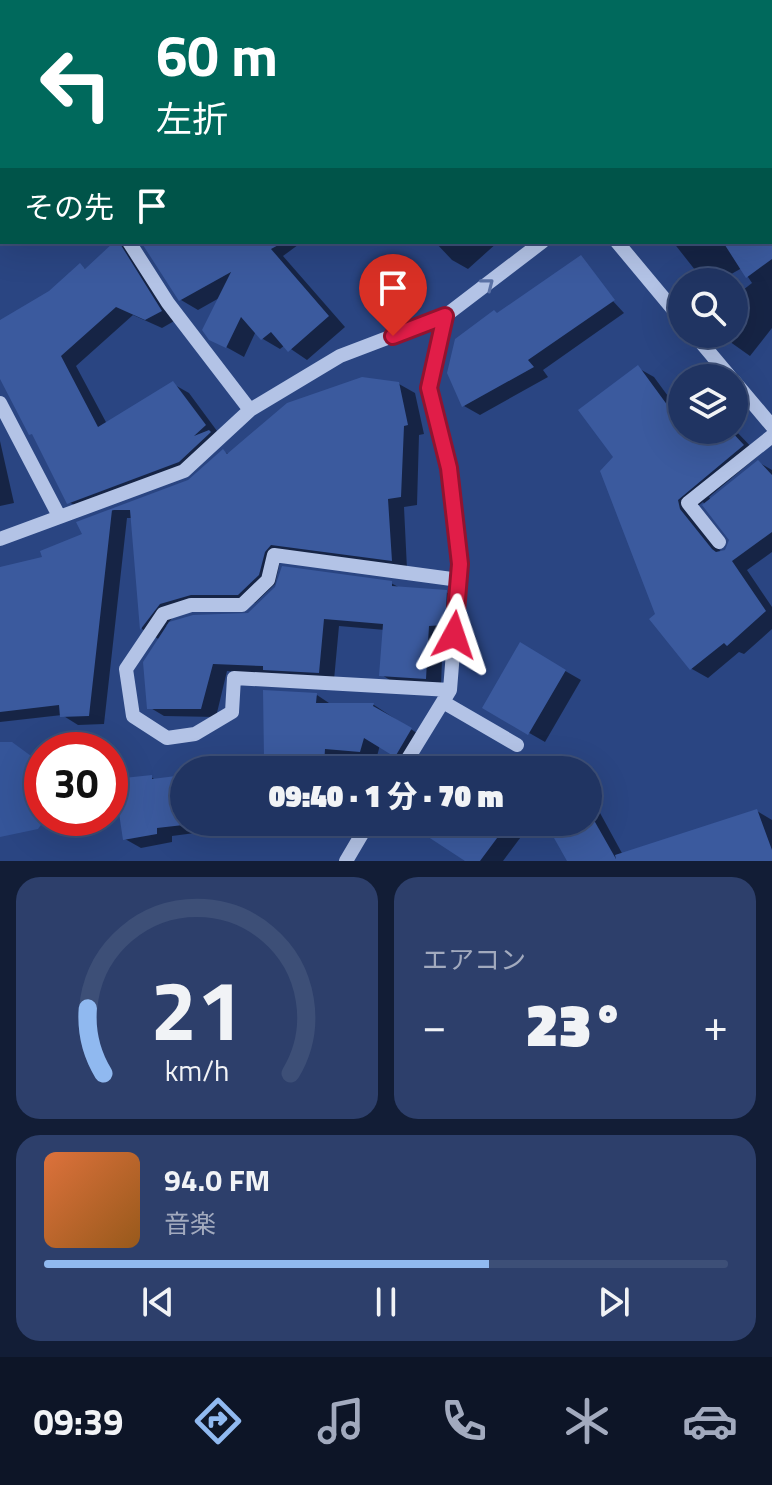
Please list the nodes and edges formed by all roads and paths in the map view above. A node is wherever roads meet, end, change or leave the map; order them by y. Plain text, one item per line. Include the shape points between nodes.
1 (130, 244) edge
2 (539, 244) edge
3 (619, 244) edge
4 (668, 303) edge
5 (445, 316) junction
6 (706, 348) edge
7 (719, 364) edge
8 (748, 398) edge
9 (0, 403) edge
10 (250, 410) junction
11 (772, 426) edge
12 (772, 436) edge
13 (59, 516) junction
14 (0, 539) edge
15 (719, 542) dead end
16 (459, 580) junction
17 (446, 696) junction
18 (517, 745) dead end
19 (410, 756) edge
20 (361, 836) edge
21 (346, 861) edge

1 - 10 street
5 -> 2 street
3 - 4 street
5 - 10 street via 340,356
5 - 16 street via 429,388 449,468
6 - 7 street
8 - 11 street
9 - 13 street
10 - 13 street via 184,471
12 - 15 street via 688,503
13 - 14 street
16 - 17 street
16 - 17 street via 274,555 268,580 242,605 191,605 163,614 126,669 133,716 167,738 195,734 232,712 234,678
17 - 18 street
17 - 19 street
20 - 21 street

